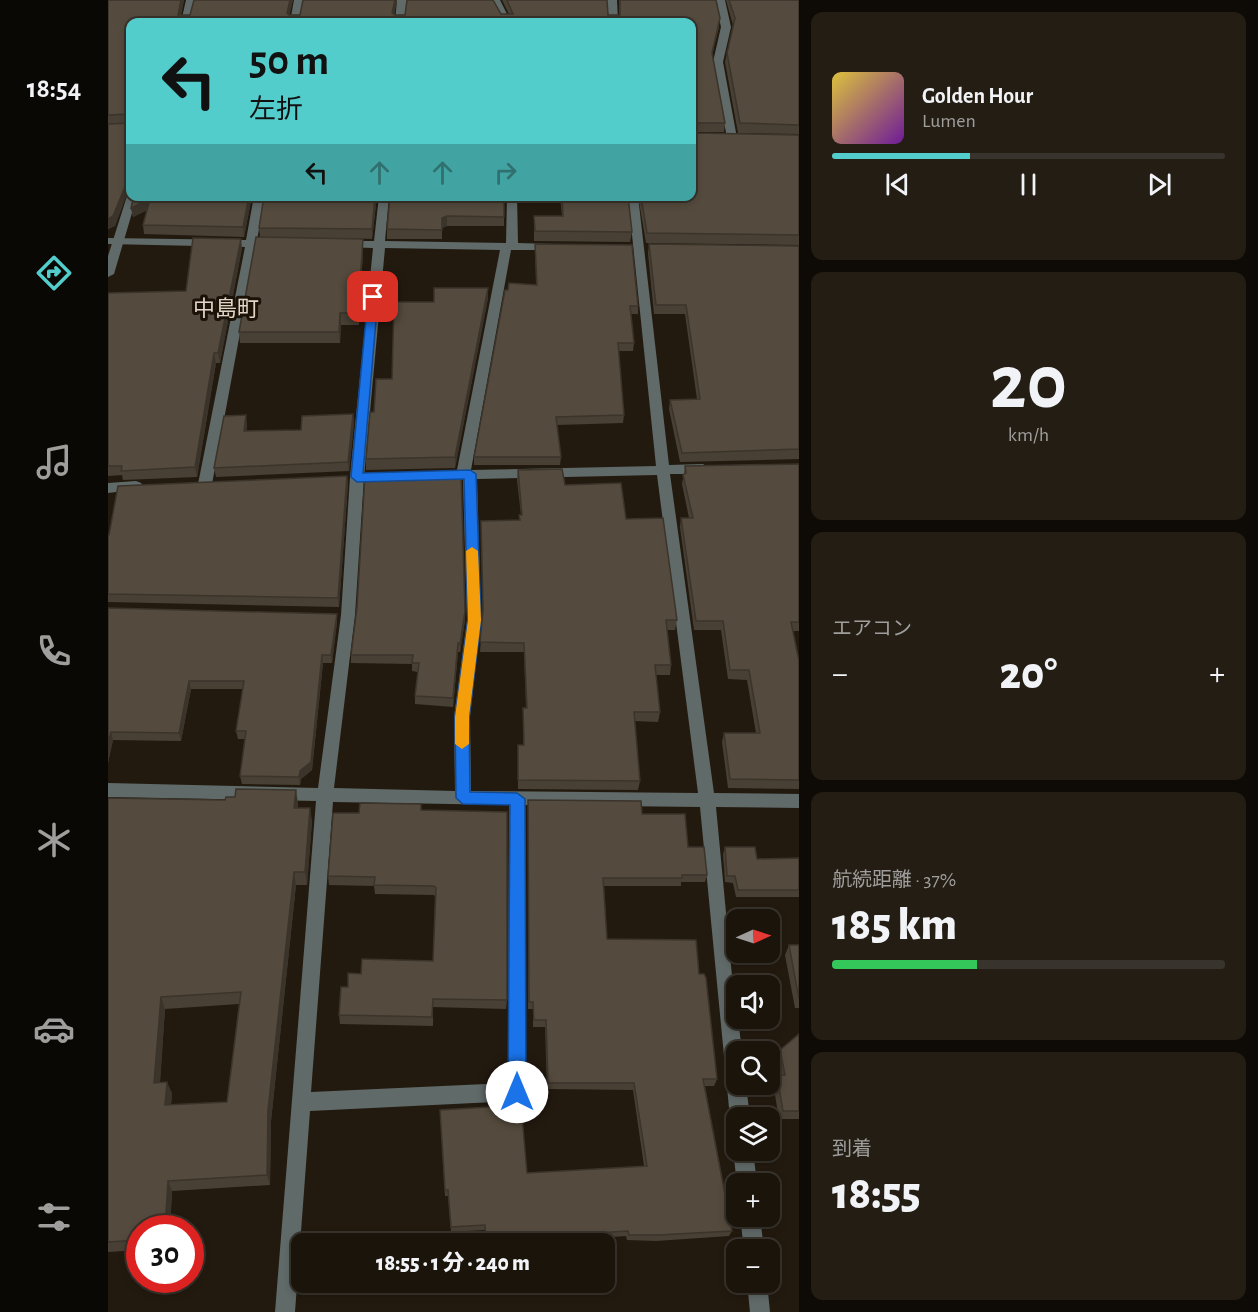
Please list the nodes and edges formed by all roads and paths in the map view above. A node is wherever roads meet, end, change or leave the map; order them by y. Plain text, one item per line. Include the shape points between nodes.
1 (191, 0) edge
2 (298, 0) edge
3 (402, 0) edge
4 (495, 0) edge
5 (612, 0) edge
6 (720, 0) edge
7 (186, 18) edge
8 (295, 18) edge
9 (400, 18) edge
10 (505, 18) edge
11 (614, 18) edge
12 (733, 138) edge
13 (130, 201) edge
14 (259, 201) edge
15 (383, 201) edge
16 (512, 201) edge
17 (634, 201) edge
18 (113, 241) edge
19 (252, 243) junction
20 (286, 244) edge
21 (332, 244) edge
22 (378, 245) junction
23 (509, 246) junction
24 (570, 247) edge
25 (108, 274) edge
26 (720, 468) edge
27 (663, 470) junction
28 (466, 475) junction
29 (428, 476) edge
30 (205, 484) edge
31 (151, 486) edge
32 (108, 488) edge
33 (108, 790) edge
34 (325, 795) junction
35 (463, 798) junction
36 (517, 799) junction
37 (707, 800) junction
38 (799, 801) edge
39 (732, 1041) edge
40 (302, 1102) junction
41 (758, 1293) edge
42 (285, 1312) edge
43 (760, 1312) edge

1 - 7 street
2 - 8 street
3 - 9 street
4 - 10 street
5 - 11 street
6 - 12 street via 726,27 718,63
13 - 18 street
14 - 19 street
15 - 22 street
16 - 23 street
17 - 27 street
18 - 19 street
18 - 25 street
19 - 20 street
19 - 30 street
21 - 22 street
22 - 23 street
22 - 34 street
23 - 24 street
23 - 28 street
26 - 27 street
27 - 28 street
27 - 37 street
28 - 29 street
28 - 35 street via 474,620 462,717
31 - 32 street
33 - 34 street
34 - 35 street
34 - 40 street
35 - 36 street
36 - 37 street
36 - 40 street via 517,1092
37 - 38 street
37 - 39 street
40 - 42 street
41 - 43 street

